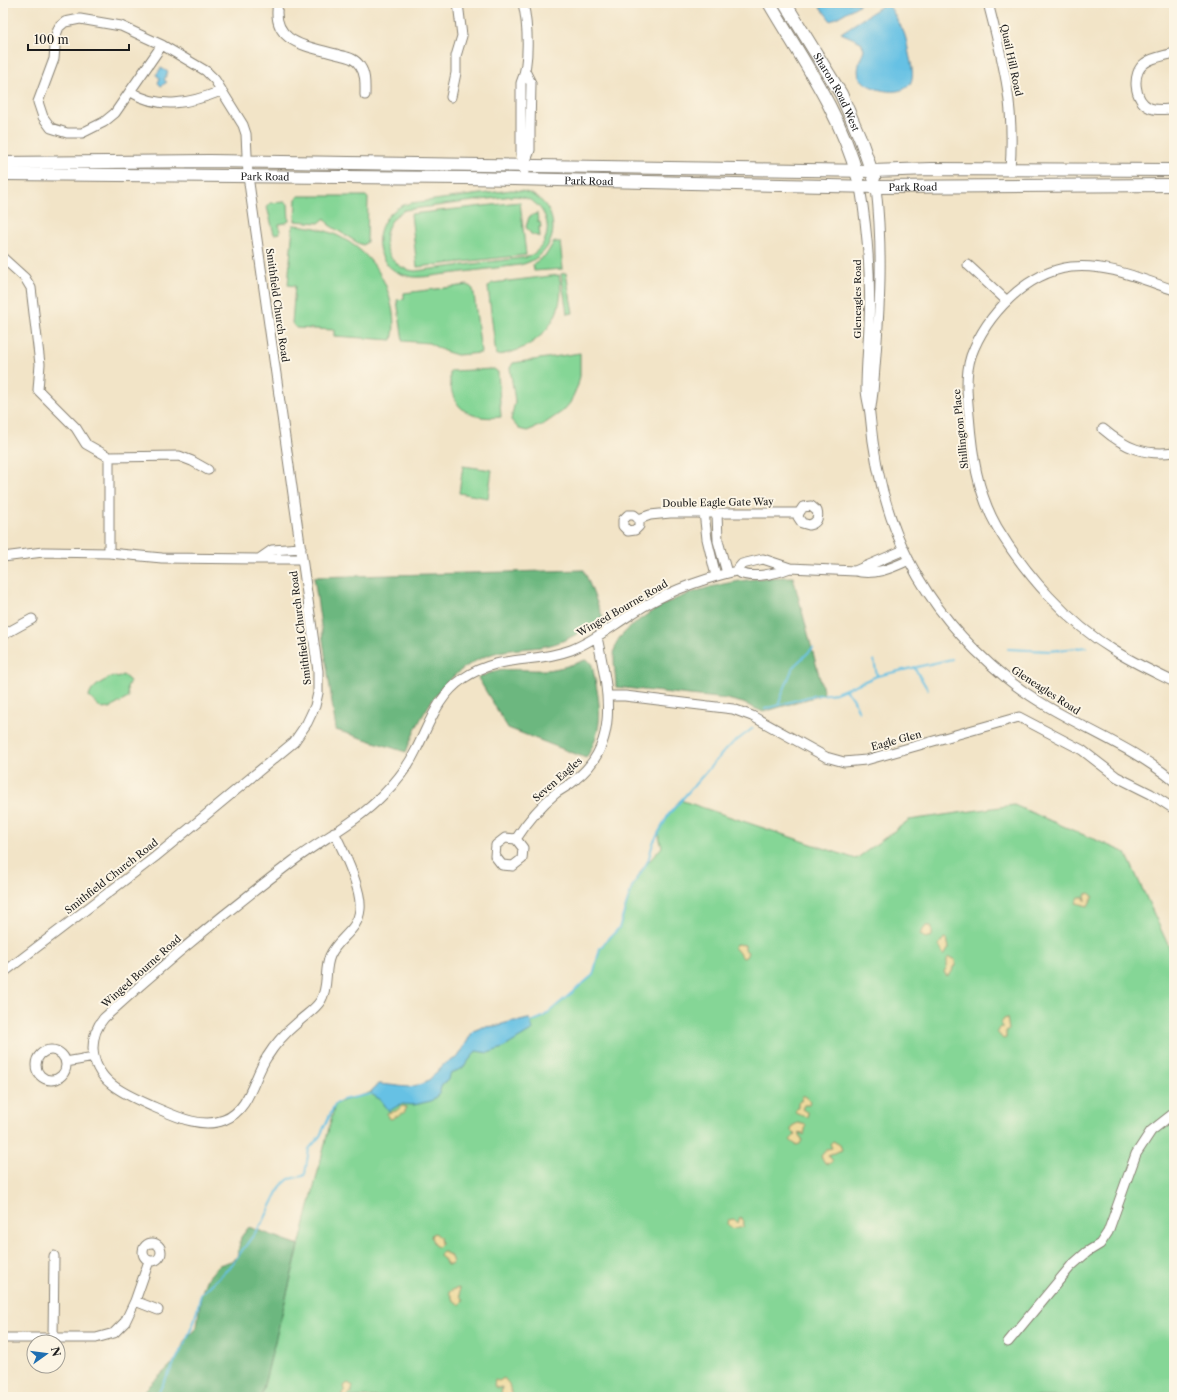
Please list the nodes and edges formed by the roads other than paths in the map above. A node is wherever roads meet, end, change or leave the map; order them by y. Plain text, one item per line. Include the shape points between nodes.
1 (278, 3) edge
2 (458, 3) edge
3 (523, 3) edge
4 (770, 3) edge
5 (785, 3) edge
6 (988, 3) edge
7 (162, 44) junction
8 (1174, 53) edge
9 (131, 92) junction
10 (221, 92) junction
11 (365, 96) dead end
12 (451, 97) dead end
13 (1174, 109) edge
14 (247, 162) junction
15 (3, 163) edge
16 (524, 166) junction
17 (1010, 170) junction
18 (1174, 170) edge
19 (856, 171) junction
20 (872, 171) junction
21 (3, 174) edge
22 (248, 176) junction
23 (524, 179) junction
24 (1174, 185) edge
25 (860, 187) junction
26 (876, 187) junction
27 (3, 258) edge
28 (968, 265) dead end
29 (1174, 290) edge
30 (1007, 301) junction
31 (870, 412) junction
32 (1103, 429) dead end
33 (1174, 452) edge
34 (109, 457) junction
35 (208, 470) dead end
36 (704, 512) junction
37 (717, 513) junction
38 (799, 513) dead end
39 (639, 519) dead end
40 (301, 548) junction
41 (904, 550) junction
42 (109, 553) junction
43 (3, 557) edge
44 (259, 559) junction
45 (302, 559) junction
46 (909, 560) junction
47 (790, 568) junction
48 (855, 571) junction
49 (732, 572) junction
50 (716, 576) junction
51 (32, 619) dead end
52 (3, 635) edge
53 (597, 637) junction
54 (1174, 682) edge
55 (608, 696) junction
56 (1174, 781) edge
57 (1174, 810) edge
58 (334, 832) junction
59 (516, 839) dead end
60 (3, 973) edge
61 (94, 1057) junction
62 (66, 1062) dead end
63 (1174, 1112) edge
64 (54, 1256) dead end
65 (150, 1261) dead end
66 (135, 1301) junction
67 (158, 1310) dead end
68 (53, 1334) edge
69 (3, 1338) edge
70 (26, 1338) edge
71 (66, 1338) edge
72 (1008, 1342) dead end

1 - 11 street via 276,23 282,32 294,41 355,60 364,74
2 - 12 street via 462,36 456,56 456,73
3 - 16 street via 526,73 531,83 530,150
4 - 19 main road, Sharon Road West via 838,120
5 - 20 main road, Sharon Road West via 841,94
6 - 17 street, Quail Hill Road via 1010,95
7 - 9 street
7 - 9 street, Smithfield Church Road via 121,26 80,19 65,22 59,27 54,59 38,102 43,117 51,128 67,133 82,133 96,127 115,113
7 - 10 street, Smithfield Church Road via 206,71 215,80
8 - 13 street via 1146,62 1138,72 1136,87 1139,97 1148,107
9 - 10 street via 142,99 172,104
10 - 14 street, Smithfield Church Road via 243,126
14 - 15 main road, Park Road
14 - 16 main road, Park Road
14 - 22 street, Smithfield Church Road
16 - 19 main road, Park Road
16 - 23 street
17 - 18 main road, Park Road
17 - 20 main road, Park Road
19 - 20 main road, Park Road
19 - 25 main road, Sharon Road West
20 - 26 main road, Sharon Road West
21 - 22 main road, Park Road
22 - 23 main road, Park Road
22 - 40 street, Smithfield Church Road
23 - 25 main road, Park Road
24 - 26 main road, Park Road
25 - 26 main road, Park Road
25 - 31 street, Gleneagles Road via 866,220 869,283 866,391
26 - 31 street, Gleneagles Road via 881,241 881,279
27 - 34 street via 25,278 31,288 40,364 38,390 76,428 86,444
28 - 30 street
29 - 30 street, Shillington Place via 1100,268 1071,267 1043,274 1030,281
30 - 54 street, Shillington Place via 975,344 966,382 971,446 985,501 1010,546 1059,606 1106,646
31 - 41 street, Gleneagles Road via 874,458 879,479 890,518
32 - 33 street via 1122,444 1139,451 1154,454
34 - 35 street via 179,456
34 - 42 street
36 - 37 street, Double Eagle Gate Way
36 - 39 street, Double Eagle Gate Way via 650,515
36 - 50 street via 707,539
37 - 38 street, Double Eagle Gate Way
37 - 49 street via 717,535
40 - 44 street via 272,550
40 - 45 street, Smithfield Church Road
41 - 46 street, Gleneagles Road
41 - 48 street, Winged Bourne Road
42 - 43 street via 43,552
42 - 44 street via 162,558
44 - 45 street
45 - 60 street, Smithfield Church Road via 319,680 315,706 303,732 282,753 155,857
46 - 48 street, Winged Bourne Road via 871,573
46 - 56 street, Gleneagles Road via 928,595 951,624 1005,678 1046,706 1137,755
47 - 48 street, Winged Bourne Road
47 - 49 street, Winged Bourne Road via 778,573 743,575
47 - 49 street, Winged Bourne Road via 763,560 742,564
49 - 50 street, Winged Bourne Road
50 - 53 street, Winged Bourne Road via 681,587 654,600
51 - 52 street
53 - 55 street, Seven Eagles
53 - 58 street, Winged Bourne Road via 584,645 556,655 497,662 462,678 432,713 416,750 397,779 368,808
55 - 57 street, Eagle Glen via 732,709 752,716 826,757 844,762 872,758 1019,717 1082,750 1117,777 1151,794
55 - 59 street, Seven Eagles via 606,735 595,759 577,779 536,813
58 - 61 street, Winged Bourne Road via 224,914 109,1013 97,1029 93,1046
58 - 61 street, Winged Bourne Road via 358,889 361,903 359,916 349,934 330,956 325,990 321,999 271,1051 259,1070 249,1096 238,1111 224,1120 207,1124 165,1112 109,1084 99,1072
61 - 62 street
63 - 72 street via 1151,1131 1136,1154 1108,1232 1100,1244 1071,1266
64 - 68 street
65 - 66 street
66 - 67 street
66 - 71 street via 125,1322 114,1333 96,1338
69 - 70 street

